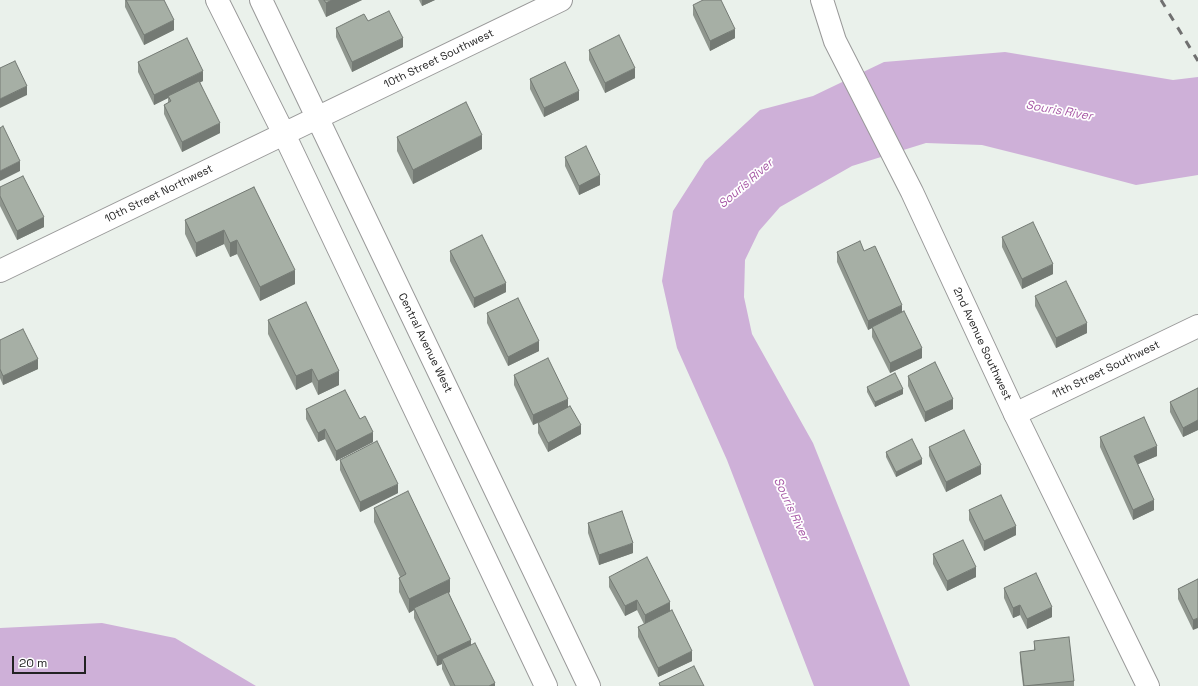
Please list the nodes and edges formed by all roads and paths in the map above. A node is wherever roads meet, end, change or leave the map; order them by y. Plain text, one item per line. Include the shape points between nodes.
1 (217, 0) edge
2 (261, 0) edge
3 (561, 0) edge
4 (822, 0) edge
5 (318, 118) junction
6 (284, 134) junction
7 (0, 271) edge
8 (1198, 326) edge
9 (1015, 414) junction
10 (546, 686) edge
11 (589, 686) edge
12 (1148, 686) edge

1 - 6 street
2 - 5 street, Central Avenue West
3 - 5 street, 10th Street Southwest
4 - 9 street, 2nd Avenue Southwest via 834,41 912,192
5 - 6 street, 10th Street Northwest
5 - 11 street, Central Avenue West
6 - 7 street, 10th Street Northwest
6 - 10 street
8 - 9 street, 11th Street Southwest
9 - 12 street, 2nd Avenue Southwest

